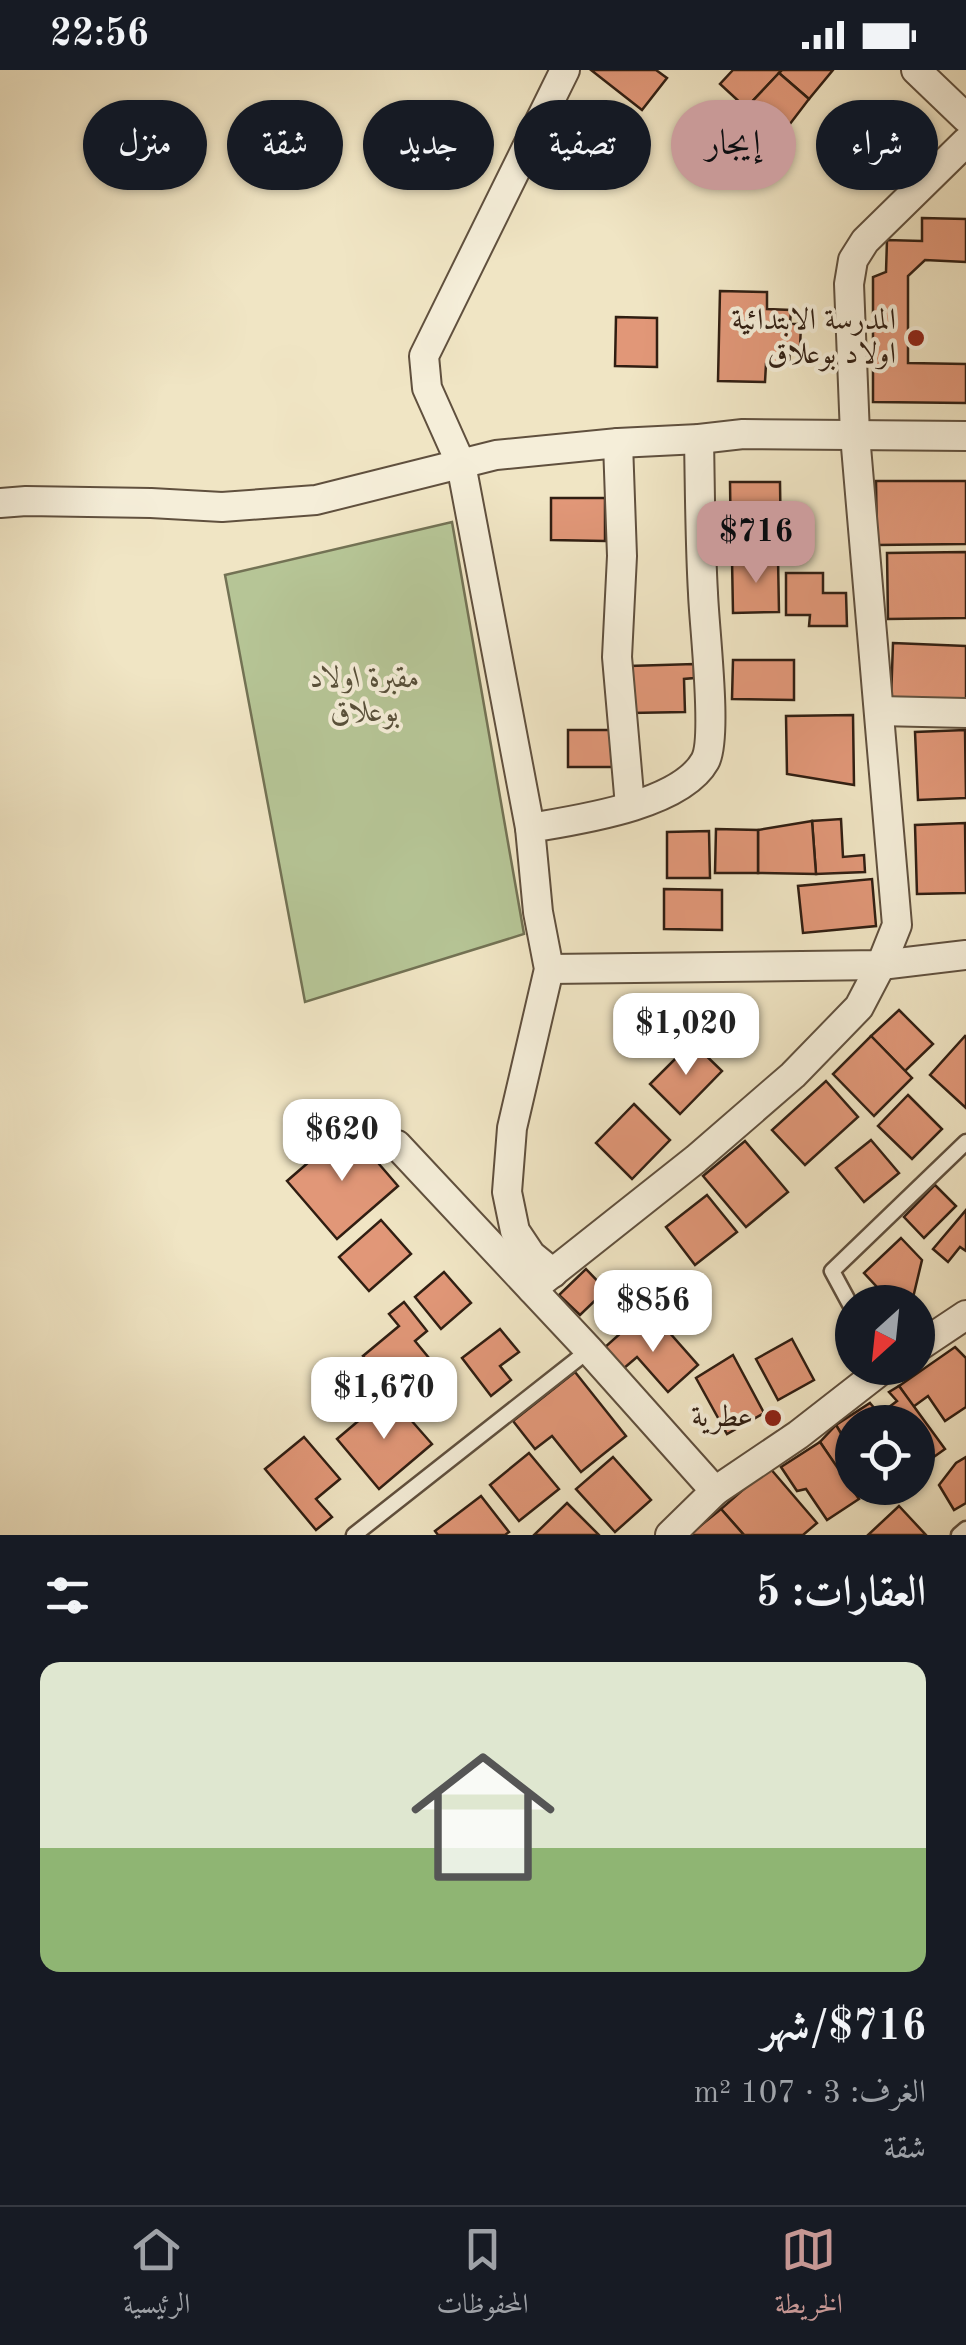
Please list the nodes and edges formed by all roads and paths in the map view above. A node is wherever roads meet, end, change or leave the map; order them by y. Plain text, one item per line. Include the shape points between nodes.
1 (565, 70) edge
2 (916, 70) edge
3 (966, 118) edge
4 (966, 142) edge
5 (855, 435) junction
6 (966, 436) edge
7 (698, 439) junction
8 (618, 443) junction
9 (461, 464) junction
10 (0, 504) edge
11 (879, 711) junction
12 (966, 713) edge
13 (630, 806) junction
14 (530, 828) junction
15 (966, 955) edge
16 (881, 964) junction
17 (549, 969) junction
18 (966, 1142) edge
19 (397, 1145) dead end
20 (543, 1281) junction
21 (840, 1285) edge
22 (966, 1315) edge
23 (935, 1336) edge
24 (589, 1350) junction
25 (862, 1385) edge
26 (715, 1491) junction
27 (966, 1529) edge
28 (354, 1535) edge
29 (670, 1535) edge
30 (959, 1535) edge

1 - 9 street via 424,356 427,388
2 - 3 street
4 - 5 street via 853,260
5 - 6 street
5 - 7 street
5 - 11 street
7 - 8 street
7 - 13 street via 711,736 705,761 681,787
8 - 9 street
8 - 13 street via 617,657
9 - 10 street via 316,500 222,508
9 - 14 street
11 - 12 street
11 - 16 street via 897,925
13 - 14 street
14 - 17 street
15 - 16 street
16 - 17 street
16 - 20 street via 858,1007 793,1076
17 - 20 street via 512,1128 508,1192 515,1231
18 - 21 lane via 832,1271
19 - 20 street
20 - 24 street
22 - 23 street
24 - 26 street
24 - 28 lane
25 - 26 street
26 - 29 street
27 - 30 lane

